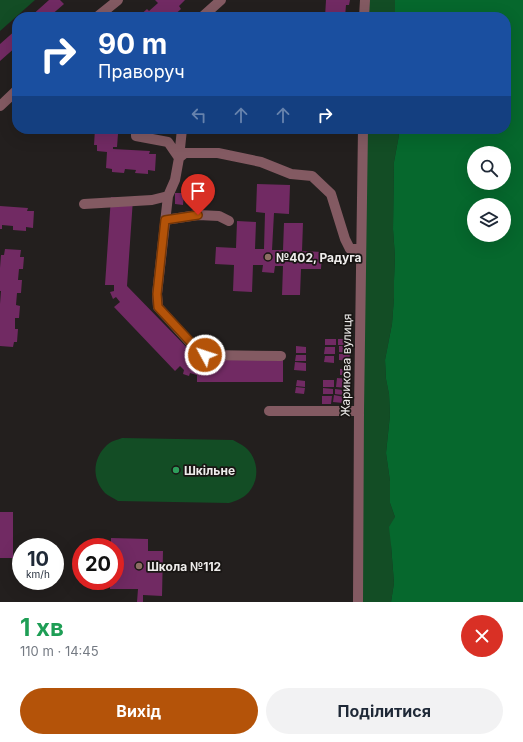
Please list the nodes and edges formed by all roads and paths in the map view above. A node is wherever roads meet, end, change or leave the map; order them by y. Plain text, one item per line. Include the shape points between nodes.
1 (118, 0) edge
2 (221, 0) edge
3 (365, 0) edge
4 (103, 12) edge
5 (208, 12) edge
6 (364, 12) edge
7 (12, 95) edge
8 (0, 106) edge
9 (136, 134) edge
10 (181, 134) edge
11 (363, 134) edge
12 (179, 158) junction
13 (168, 196) junction
14 (84, 204) dead end
15 (165, 220) junction
16 (229, 221) dead end
17 (361, 249) dead end
18 (281, 356) dead end
19 (359, 410) junction
20 (268, 412) dead end
21 (358, 602) edge

1 - 4 street
2 - 5 street
3 - 6 street
7 - 8 street
9 - 12 street via 168,142
10 - 12 street
11 - 19 street, Жарикова вулиця
12 - 13 street via 175,180
12 - 17 street via 184,153 218,153 261,162 291,174 312,176 331,194 350,249
13 - 14 street via 152,200
13 - 15 street
15 - 16 street via 198,215 219,216
15 - 18 street via 157,294 158,307 205,355
19 - 20 street
19 - 21 street, Жарикова вулиця

